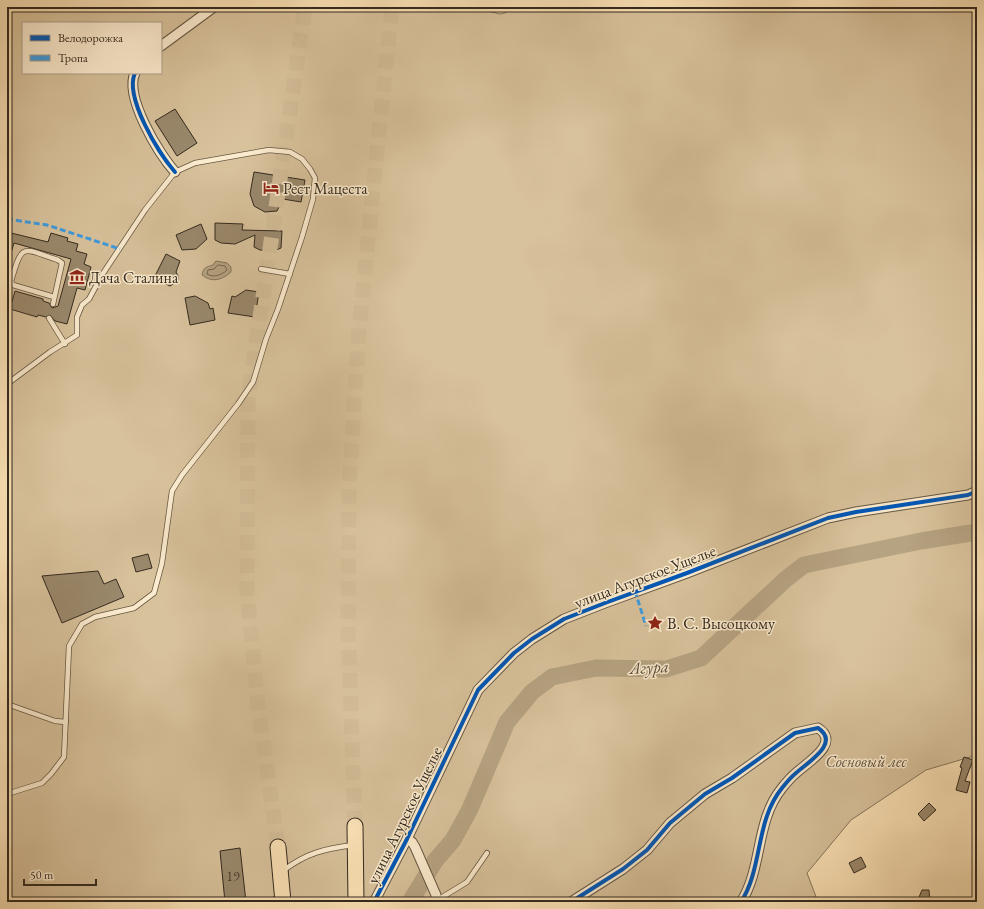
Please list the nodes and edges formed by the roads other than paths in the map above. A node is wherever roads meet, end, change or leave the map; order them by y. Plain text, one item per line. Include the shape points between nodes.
1 (214, 7) edge
2 (162, 45) edge
3 (135, 74) edge
4 (175, 172) junction
5 (261, 269) dead end
6 (290, 274) junction
7 (54, 297) junction
8 (53, 304) dead end
9 (49, 318) dead end
10 (65, 344) junction
11 (7, 384) edge
12 (977, 492) edge
13 (7, 704) edge
14 (66, 722) junction
15 (7, 794) edge
16 (355, 826) tunnel mouth
17 (407, 839) junction
18 (354, 844) junction
19 (278, 846) tunnel mouth
20 (487, 853) dead end
21 (280, 872) junction
22 (436, 899) edge
23 (283, 900) edge
24 (267, 902) edge
25 (356, 902) edge
26 (374, 902) edge
27 (571, 902) edge
28 (741, 902) edge

1 - 2 street
3 - 4 street via 132,80 135,102 160,152
4 - 6 lane via 201,162 269,150 290,152 302,158 315,178 313,199
4 - 10 lane via 145,210 89,299 82,306 78,317 77,335
5 - 6 lane
6 - 14 lane via 253,382 172,491 162,563 154,593 134,608 95,616 82,624 72,639 69,646
7 - 7 lane via 62,263 28,250 22,252 11,281 13,285
7 - 8 lane
9 - 10 lane
10 - 11 lane
12 - 17 street, улица Агурское Ущелье via 828,518 564,619 514,653 478,690
13 - 14 lane via 55,721
14 - 15 lane via 64,757 51,774 42,783
16 - 18 highway
17 - 22 street via 412,842
17 - 26 street, улица Агурское Ущелье
18 - 21 lane via 302,857
18 - 25 highway
19 - 21 highway
20 - 22 lane via 467,882
21 - 23 highway
23 - 24 lane via 276,898
27 - 28 street via 623,869 647,850 670,823 705,794 795,733 818,728 826,737 826,744 816,757 781,788 772,803 762,827 753,872

